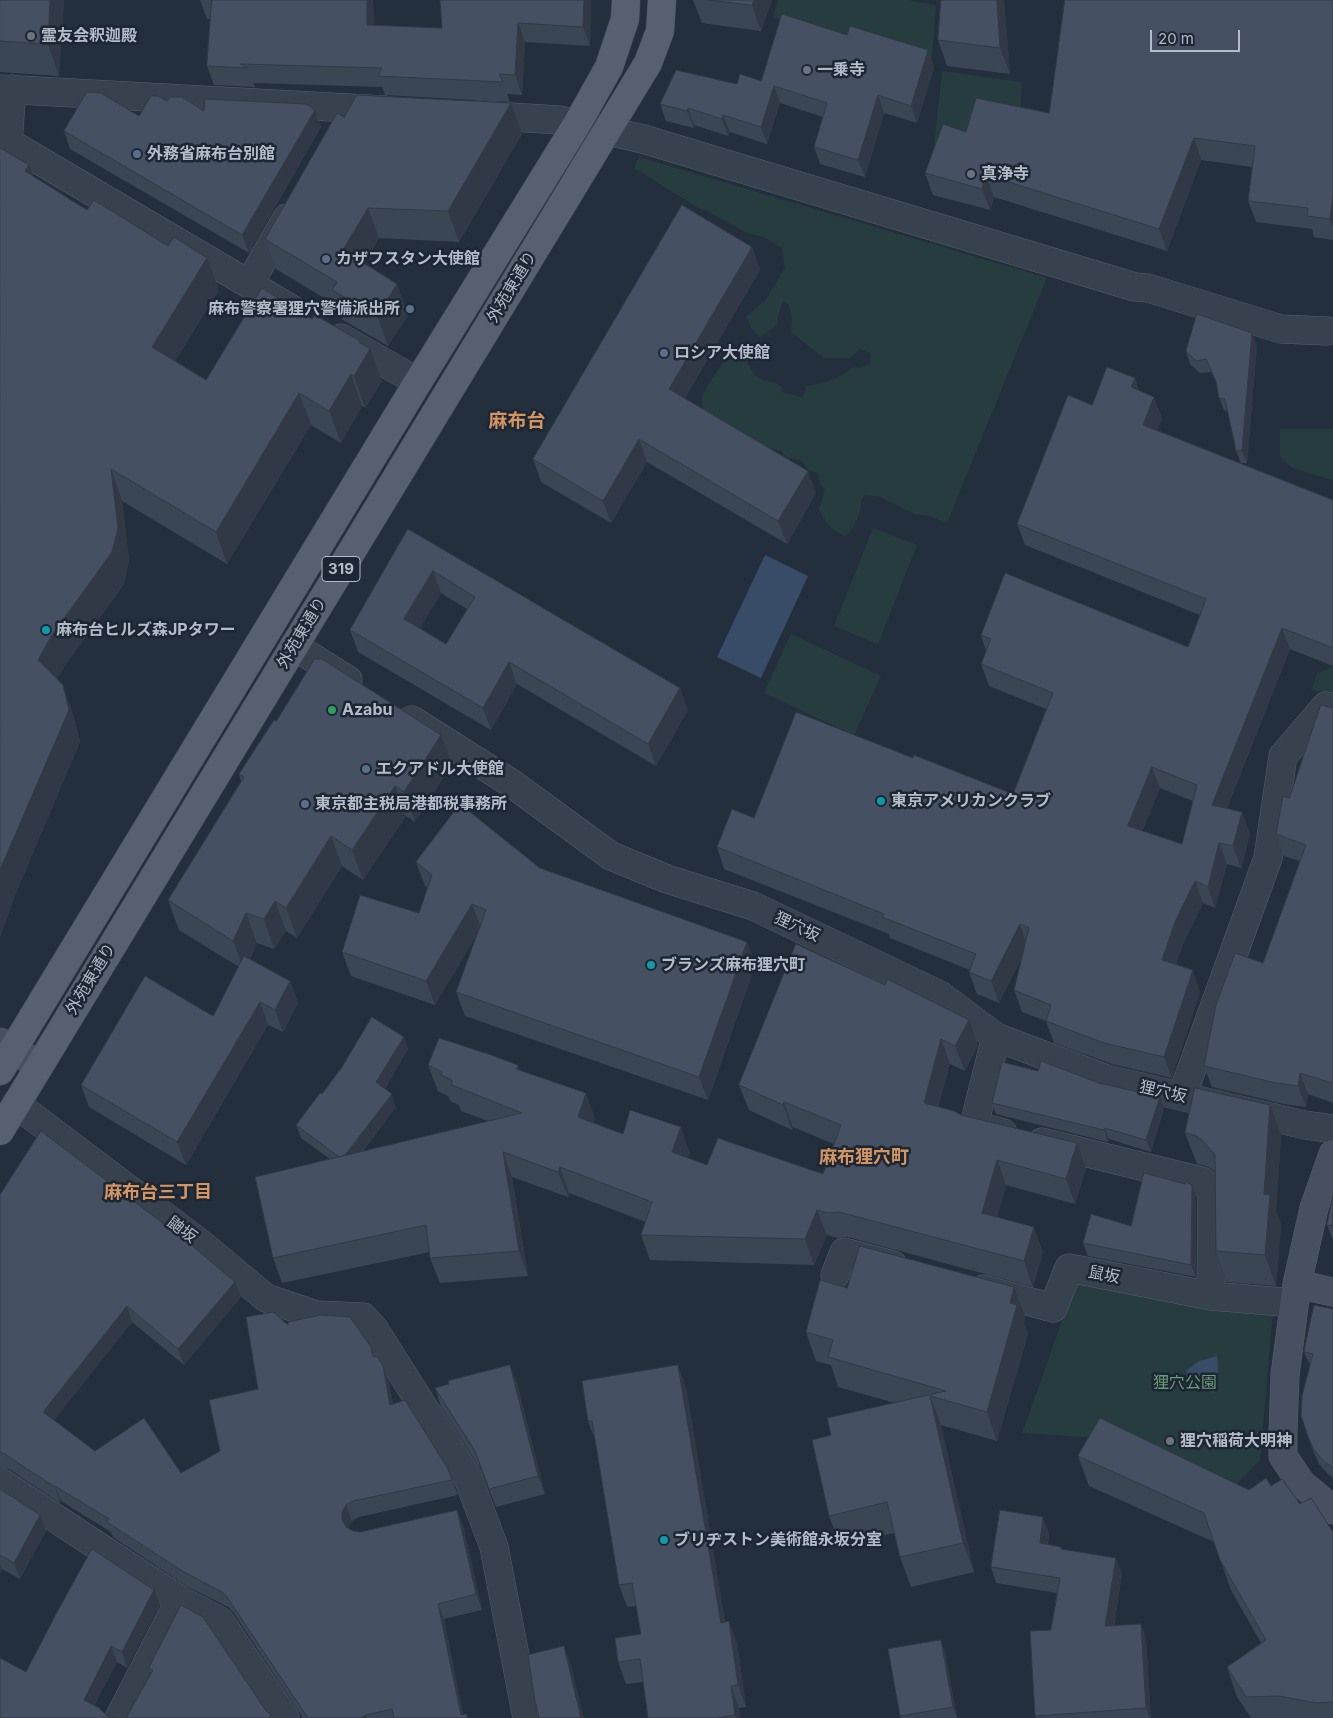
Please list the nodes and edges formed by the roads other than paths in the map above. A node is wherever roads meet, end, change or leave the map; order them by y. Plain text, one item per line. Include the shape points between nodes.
1 (626, 0) edge
2 (662, 0) edge
3 (6, 89) edge
4 (350, 108) junction
5 (410, 112) edge
6 (450, 114) edge
7 (577, 124) junction
8 (607, 131) junction
9 (336, 134) edge
10 (297, 200) edge
11 (249, 284) junction
12 (1327, 331) dead end
13 (418, 382) junction
14 (294, 646) junction
15 (366, 691) edge
16 (391, 707) edge
17 (1333, 707) edge
18 (996, 1037) junction
19 (4, 1054) edge
20 (39, 1066) junction
21 (1182, 1096) junction
22 (16, 1104) junction
23 (1333, 1129) edge
24 (0, 1131) edge
25 (1333, 1154) edge
26 (920, 1272) edge
27 (835, 1275) dead end
28 (958, 1282) edge
29 (1333, 1292) edge
30 (1295, 1294) junction
31 (1211, 1296) junction
32 (2, 1487) edge
33 (1333, 1510) edge
34 (180, 1600) junction
35 (119, 1718) edge
36 (285, 1718) edge
37 (527, 1718) edge

1 - 7 main road, 外苑東通り / 319 via 625,19 609,67
2 - 8 main road, 外苑東通り / 319 via 660,31 648,64
3 - 4 street
3 - 11 street via 8,142
4 - 5 street
4 - 9 street
6 - 7 street via 559,120
7 - 8 street
7 - 13 main road, 外苑東通り / 319
8 - 12 street via 1282,329
8 - 14 main road, 外苑東通り / 319
10 - 11 street
11 - 13 street
13 - 19 main road, 外苑東通り / 319
14 - 15 street
14 - 20 main road, 外苑東通り / 319
16 - 18 street, 狸穴坂 via 511,783 611,856 667,879 760,910 940,995
17 - 21 street via 1326,706 1283,756 1268,858
18 - 21 street, 狸穴坂 via 1107,1079
18 - 31 street via 974,1124 1202,1181 1212,1191
19 - 20 street
20 - 22 main road, 外苑東通り / 319
21 - 23 street, 狸穴坂
22 - 24 main road, 外苑東通り / 319
22 - 37 street, 鼬坂 via 205,1247 266,1298 316,1315 364,1317 374,1329 468,1478 469,1509 494,1547
25 - 30 street via 1314,1208
26 - 27 street via 844,1252
28 - 31 street, 鼠坂 via 1053,1308 1069,1268
29 - 30 street
30 - 31 street
30 - 33 street via 1285,1375 1283,1456 1301,1483
32 - 34 street
34 - 35 street
34 - 36 street via 220,1621

